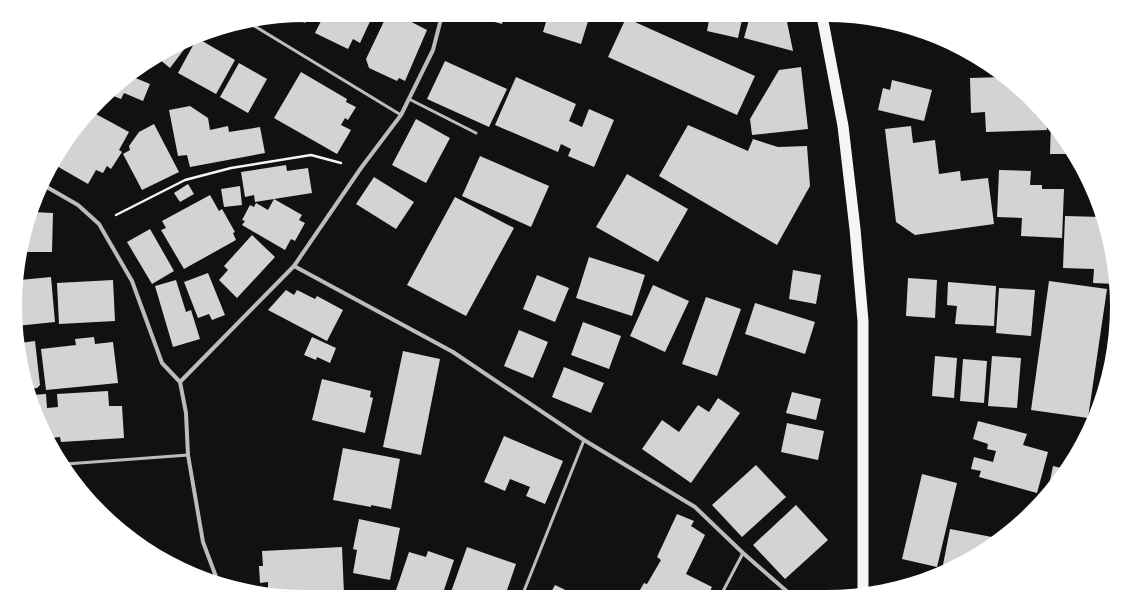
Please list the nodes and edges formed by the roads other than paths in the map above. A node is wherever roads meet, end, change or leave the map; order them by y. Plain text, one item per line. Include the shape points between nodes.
1 (440, 22) edge
2 (823, 22) edge
3 (255, 26) edge
4 (409, 100) junction
5 (401, 115) junction
6 (476, 133) dead end
7 (48, 188) edge
8 (294, 266) junction
9 (180, 382) junction
10 (584, 440) junction
11 (188, 455) junction
12 (70, 464) edge
13 (743, 553) junction
14 (215, 575) edge
15 (863, 588) edge
16 (524, 590) edge
17 (724, 590) edge
18 (785, 590) edge

1 - 4 street via 433,50
2 - 15 highway via 843,126 863,321
3 - 5 lane
4 - 5 street
4 - 6 lane
5 - 8 street
7 - 9 street via 78,205 99,224 132,281 162,363
8 - 9 street
8 - 10 street via 453,352
9 - 11 street via 186,413
10 - 13 street via 695,507
10 - 16 lane
11 - 12 lane
11 - 14 street via 203,542
13 - 17 lane
13 - 18 street

